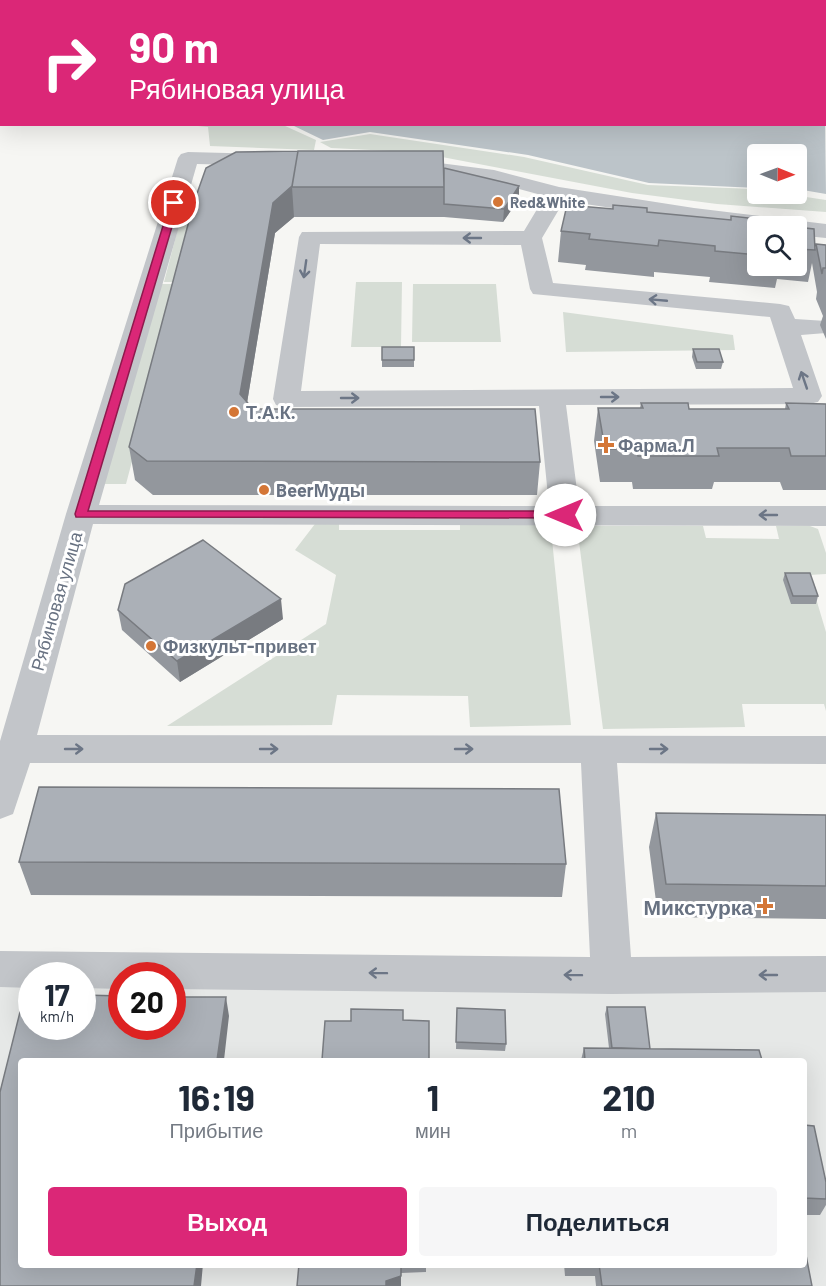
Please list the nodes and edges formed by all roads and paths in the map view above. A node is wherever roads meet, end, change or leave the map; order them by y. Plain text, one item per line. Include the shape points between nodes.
1 (286, 160) edge
2 (389, 165) edge
3 (558, 193) junction
4 (747, 221) edge
5 (807, 229) edge
6 (826, 231) edge
7 (531, 238) junction
8 (786, 327) junction
9 (821, 327) dead end
10 (551, 397) junction
11 (81, 514) junction
12 (565, 515) junction
13 (826, 516) edge
14 (15, 748) junction
15 (598, 749) junction
16 (826, 750) edge
17 (0, 804) edge
18 (0, 969) edge
19 (826, 974) edge
20 (612, 976) junction

1 - 11 street, Рябиновая улица via 188,158
2 - 3 street via 495,176
3 - 4 street
3 - 7 street
5 - 6 street
8 -> 7 street via 780,311 542,289
7 -> 10 street via 310,237 286,399
8 - 9 street
10 -> 8 street via 809,396
10 - 12 street
11 - 12 street
11 - 14 street, Рябиновая улица
13 -> 12 street
14 -> 15 street
14 - 17 street, Рябиновая улица
15 -> 16 street
15 - 20 street
20 -> 18 street
19 -> 20 street

